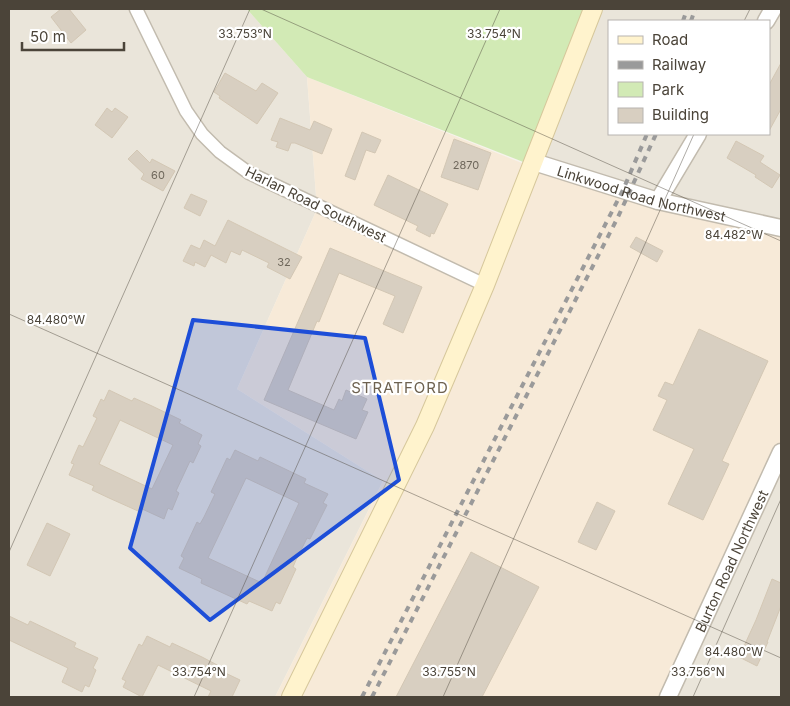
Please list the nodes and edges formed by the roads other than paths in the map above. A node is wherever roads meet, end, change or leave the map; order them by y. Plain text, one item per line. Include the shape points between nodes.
1 (136, 9) edge
2 (593, 9) edge
3 (773, 9) edge
4 (767, 20) edge
5 (697, 135) edge
6 (534, 162) junction
7 (658, 201) junction
8 (781, 228) edge
9 (484, 285) junction
10 (781, 452) edge
11 (291, 697) edge
12 (668, 697) edge

1 - 9 street, Harlan Road Southwest via 186,111 220,152 249,173
2 - 6 main road
3 - 4 street
5 - 7 street
6 - 7 street, Linkwood Road Northwest
6 - 9 main road
7 - 8 street, Linkwood Road Northwest
9 - 11 main road via 425,426
10 - 12 street, Burton Road Northwest

